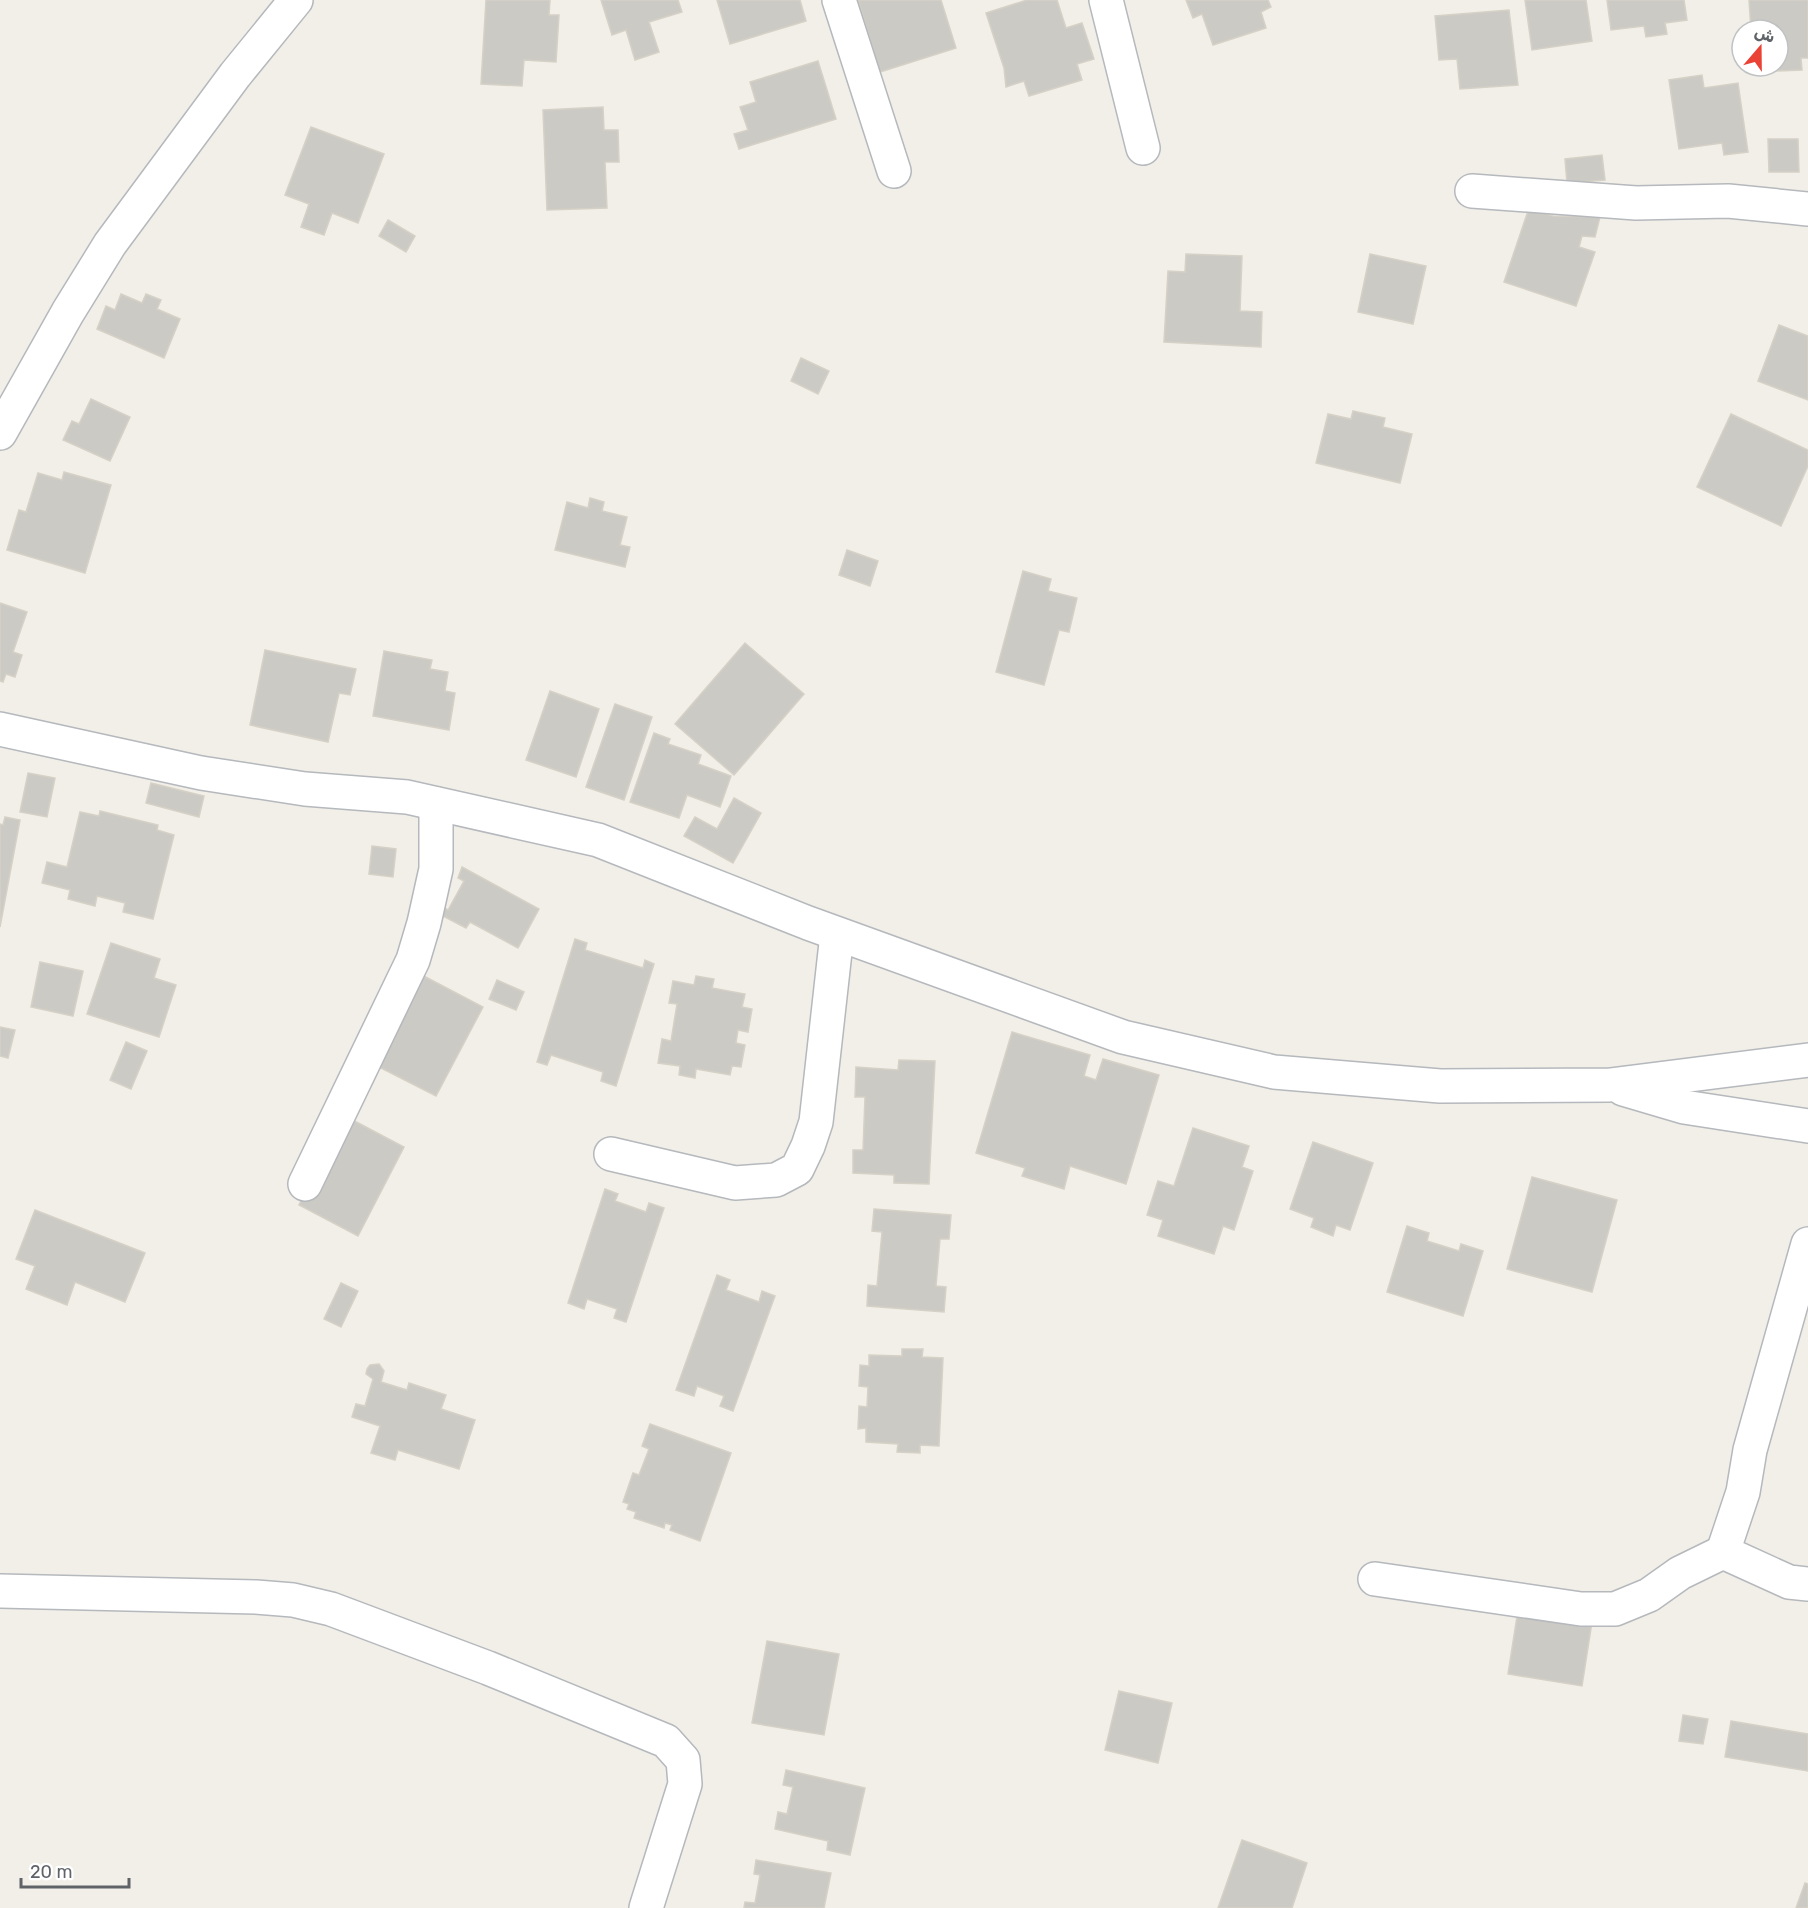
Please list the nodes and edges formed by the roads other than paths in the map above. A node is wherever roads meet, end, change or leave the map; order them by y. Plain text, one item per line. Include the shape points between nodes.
1 (296, 0) edge
2 (839, 0) edge
3 (1106, 0) edge
4 (1143, 148) dead end
5 (894, 171) dead end
6 (1472, 191) dead end
7 (1808, 209) edge
8 (0, 433) edge
9 (0, 729) edge
10 (436, 804) junction
11 (837, 934) junction
12 (1808, 1060) edge
13 (1610, 1085) junction
14 (1808, 1126) edge
15 (611, 1154) dead end
16 (305, 1184) dead end
17 (1808, 1244) edge
18 (1723, 1552) junction
19 (1375, 1579) dead end
20 (1808, 1584) edge
21 (0, 1591) edge
22 (646, 1908) edge

1 - 8 street via 235,75 110,244
2 - 5 street
3 - 4 street
6 - 7 street via 1636,203 1728,201
9 - 10 street via 201,773 304,789 406,797
10 - 11 street via 598,840
10 - 16 street via 436,868 413,960
11 - 13 street via 1123,1037 1274,1072 1440,1086
11 - 15 street via 816,1122 797,1169 776,1180 735,1183
12 - 13 street
13 - 14 street via 1684,1107
17 - 18 street via 1750,1450 1743,1492
18 - 19 street via 1680,1573 1649,1595 1615,1609 1581,1609
18 - 20 street via 1789,1582
21 - 22 street via 293,1600 331,1609 488,1668 666,1741 682,1760 685,1784

